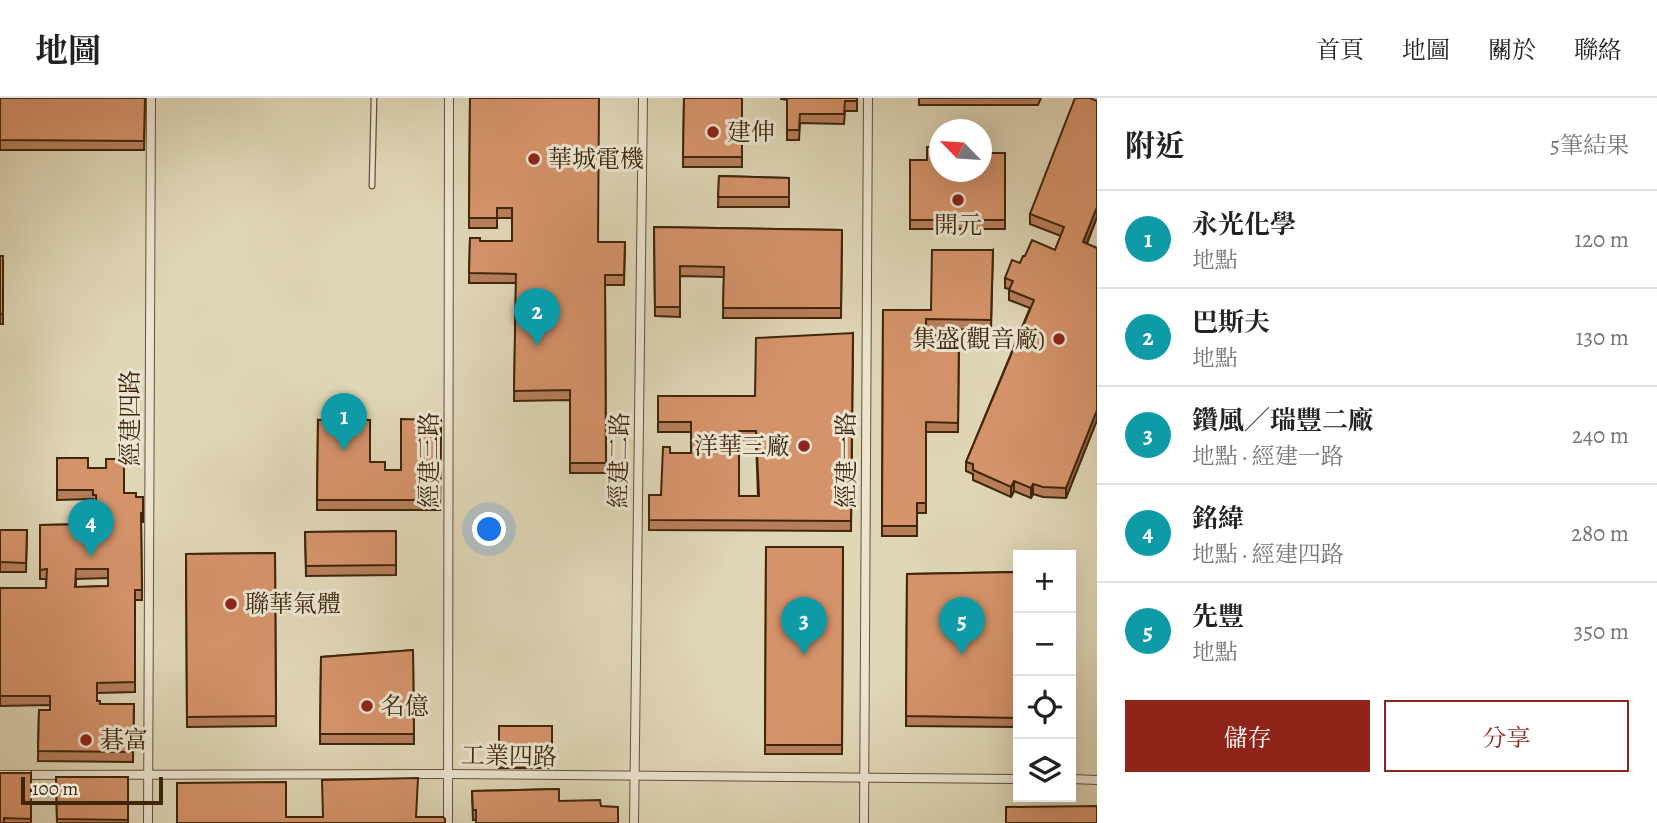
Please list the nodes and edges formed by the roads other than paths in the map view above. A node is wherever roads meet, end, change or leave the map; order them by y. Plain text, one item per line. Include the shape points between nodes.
1 (151, 98) edge
2 (374, 98) edge
3 (449, 98) edge
4 (643, 98) edge
5 (868, 98) edge
6 (372, 186) dead end
7 (448, 774) junction
8 (0, 775) edge
9 (148, 775) junction
10 (634, 776) junction
11 (864, 776) junction
12 (1013, 779) edge
13 (1076, 779) edge
14 (1097, 780) edge
15 (148, 823) edge
16 (448, 823) edge
17 (634, 823) edge
18 (864, 823) edge

1 - 9 street, 經建四路
2 - 6 lane
3 - 7 street, 經建三路
4 - 10 street, 經建二路
5 - 11 street, 經建一路
7 - 9 street, 工業四路
7 - 10 street, 工業四路
7 - 16 street, 經建三路
8 - 9 street, 工業四路
9 - 15 street, 經建四路
10 - 11 street, 工業四路
10 - 17 street, 經建二路
11 - 12 street, 工業四路
11 - 18 street, 經建一路
13 - 14 street

